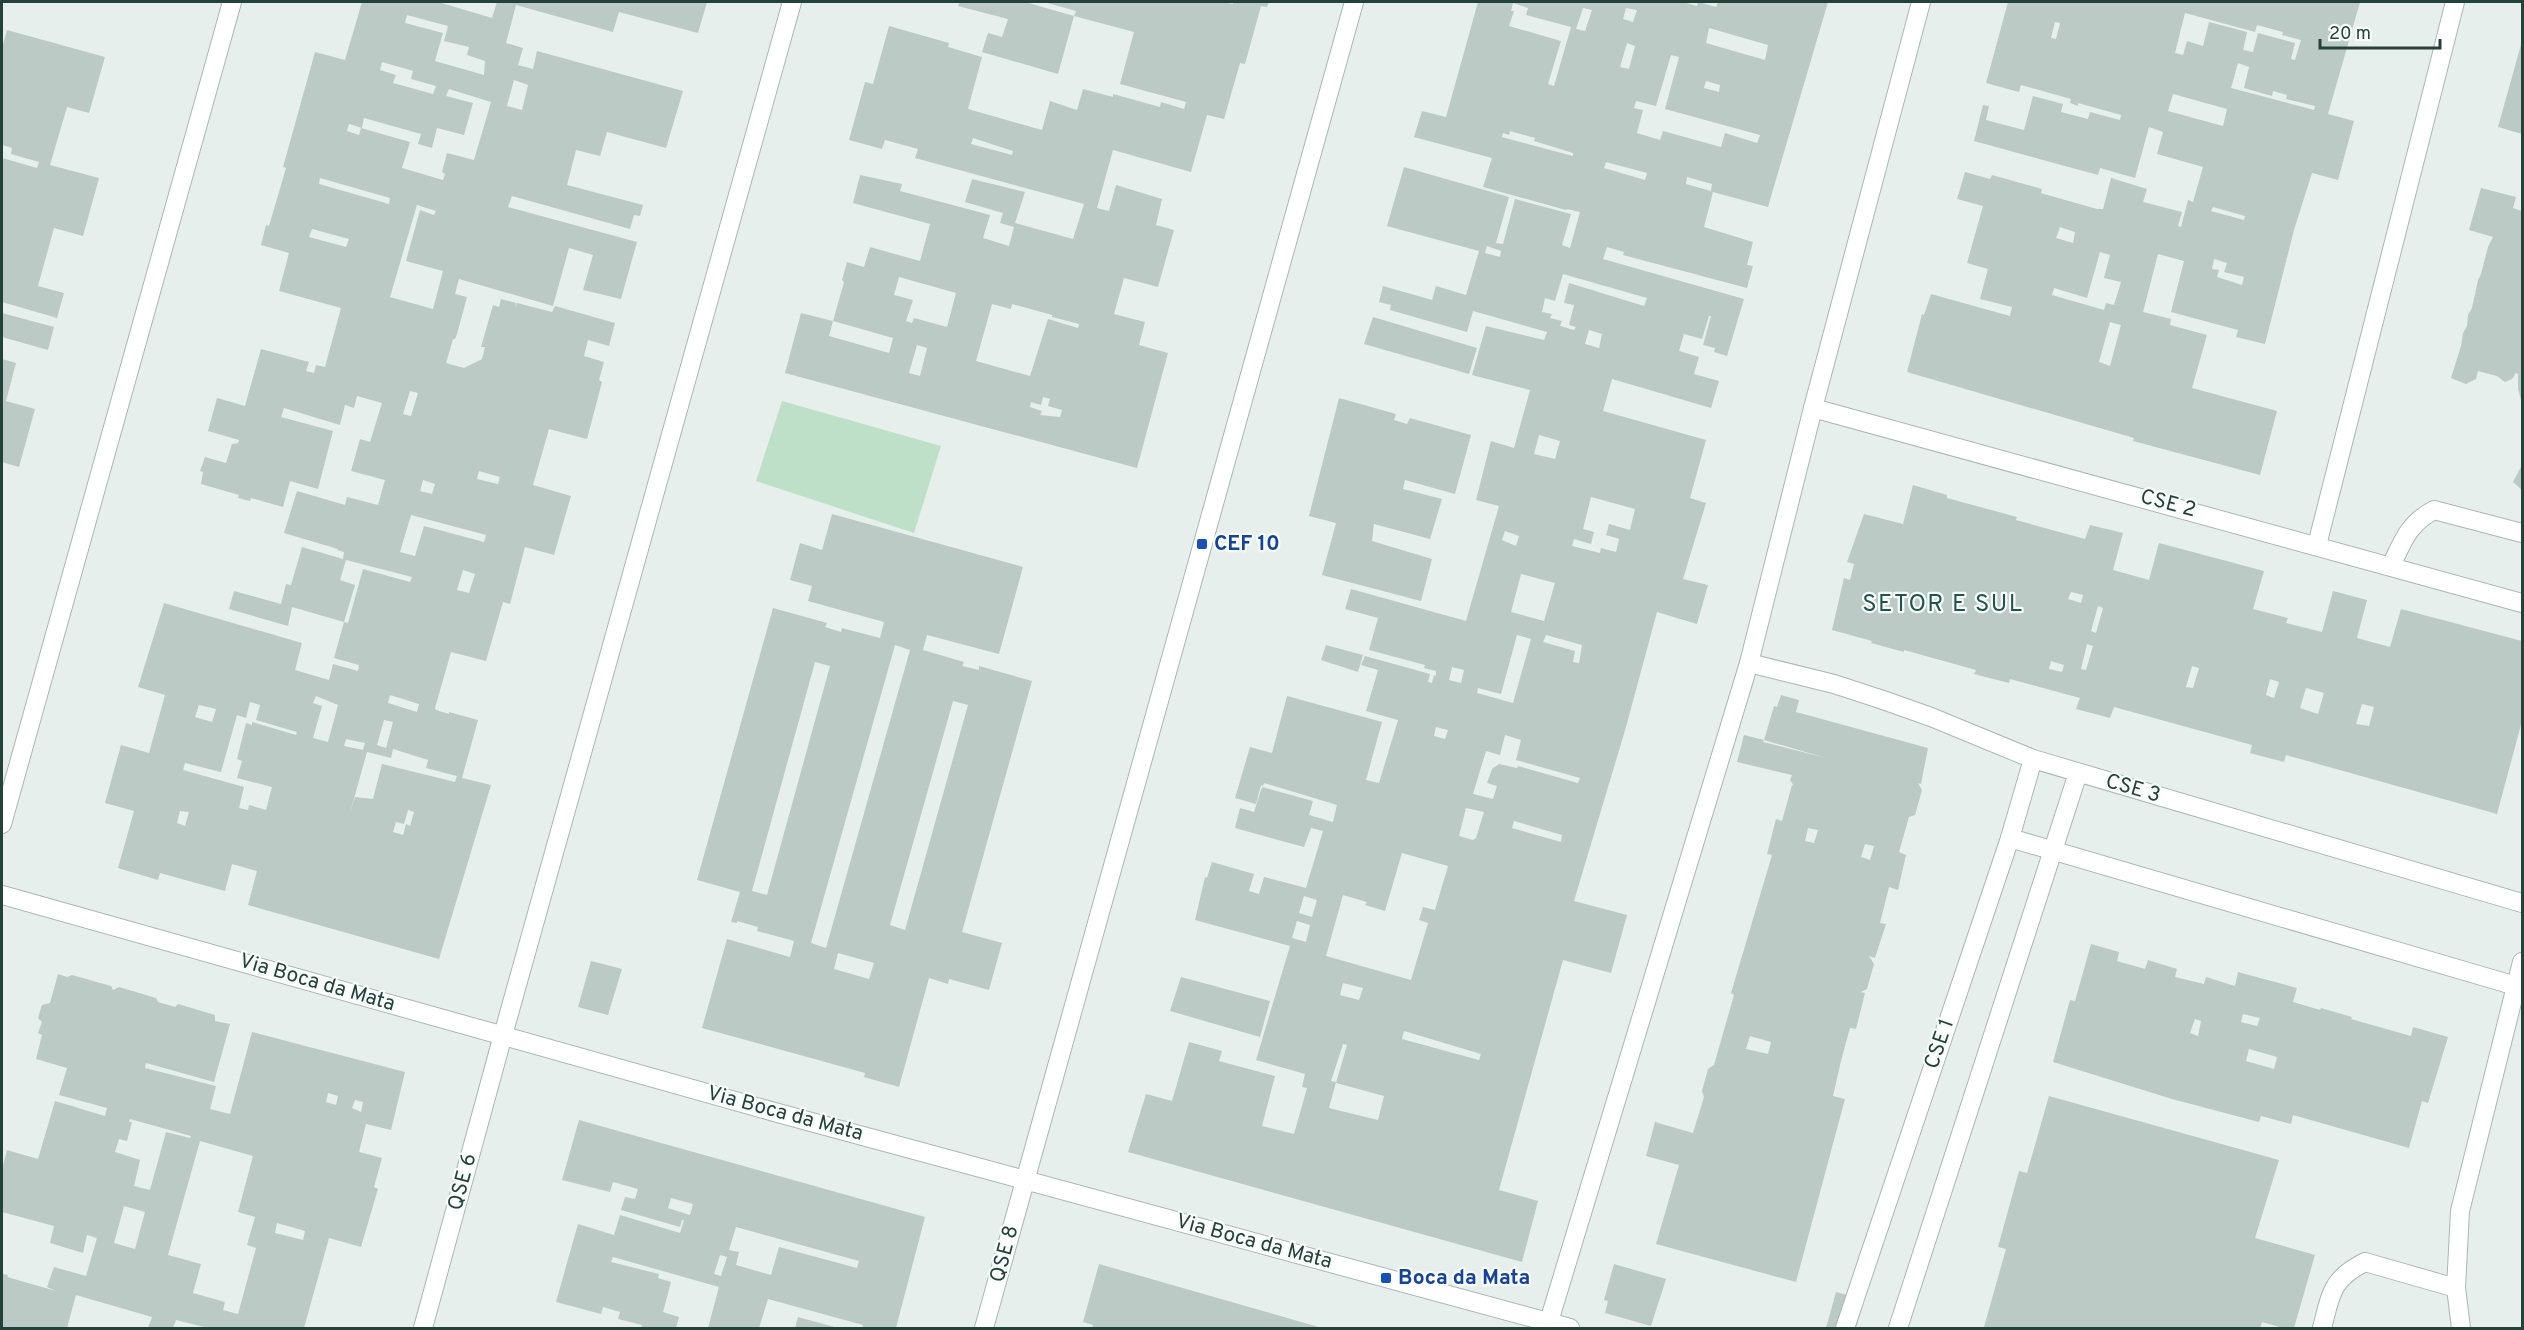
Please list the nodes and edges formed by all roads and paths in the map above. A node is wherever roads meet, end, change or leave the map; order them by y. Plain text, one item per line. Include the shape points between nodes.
1 (232, 2) edge
2 (792, 2) edge
3 (1353, 2) edge
4 (1921, 2) edge
5 (2455, 2) edge
6 (1813, 408) junction
7 (2523, 533) edge
8 (2317, 545) junction
9 (2391, 566) junction
10 (2523, 603) edge
11 (1749, 663) junction
12 (2033, 759) junction
13 (2078, 772) junction
14 (2, 824) edge
15 (2010, 838) junction
16 (2055, 850) junction
17 (2, 895) edge
18 (2523, 903) edge
19 (2523, 962) edge
20 (2516, 986) junction
21 (503, 1035) junction
22 (1026, 1179) junction
23 (2456, 1288) junction
24 (1548, 1326) edge
25 (423, 1329) edge
26 (984, 1329) edge
27 (1570, 1329) edge
28 (1845, 1329) edge
29 (1898, 1329) edge
30 (2322, 1329) edge
31 (2461, 1329) edge

1 - 14 street
2 - 21 street, QSE 6
3 - 22 street, QSE 8
4 - 6 street
5 - 8 street
6 - 8 street, CSE 2
6 - 11 street
7 - 9 street via 2434,510 2409,528
8 - 9 street, CSE 2
9 - 10 street, CSE 2
11 - 12 street, CSE 3 via 1834,684 1931,717
11 - 24 street
12 - 13 street, CSE 3
12 - 15 street, CSE 1
13 - 16 street
13 - 18 street, CSE 3
15 - 16 street
15 - 28 street, CSE 1
16 - 20 street
16 - 29 street
17 - 21 street, Via Boca da Mata
19 - 20 street
20 - 23 street via 2460,1211
21 - 22 street, Via Boca da Mata
21 - 25 street, QSE 6
22 - 24 street, Via Boca da Mata
22 - 26 street, QSE 8
23 - 30 street via 2365,1262 2337,1281
23 - 31 street
24 - 27 street, Via Boca da Mata

